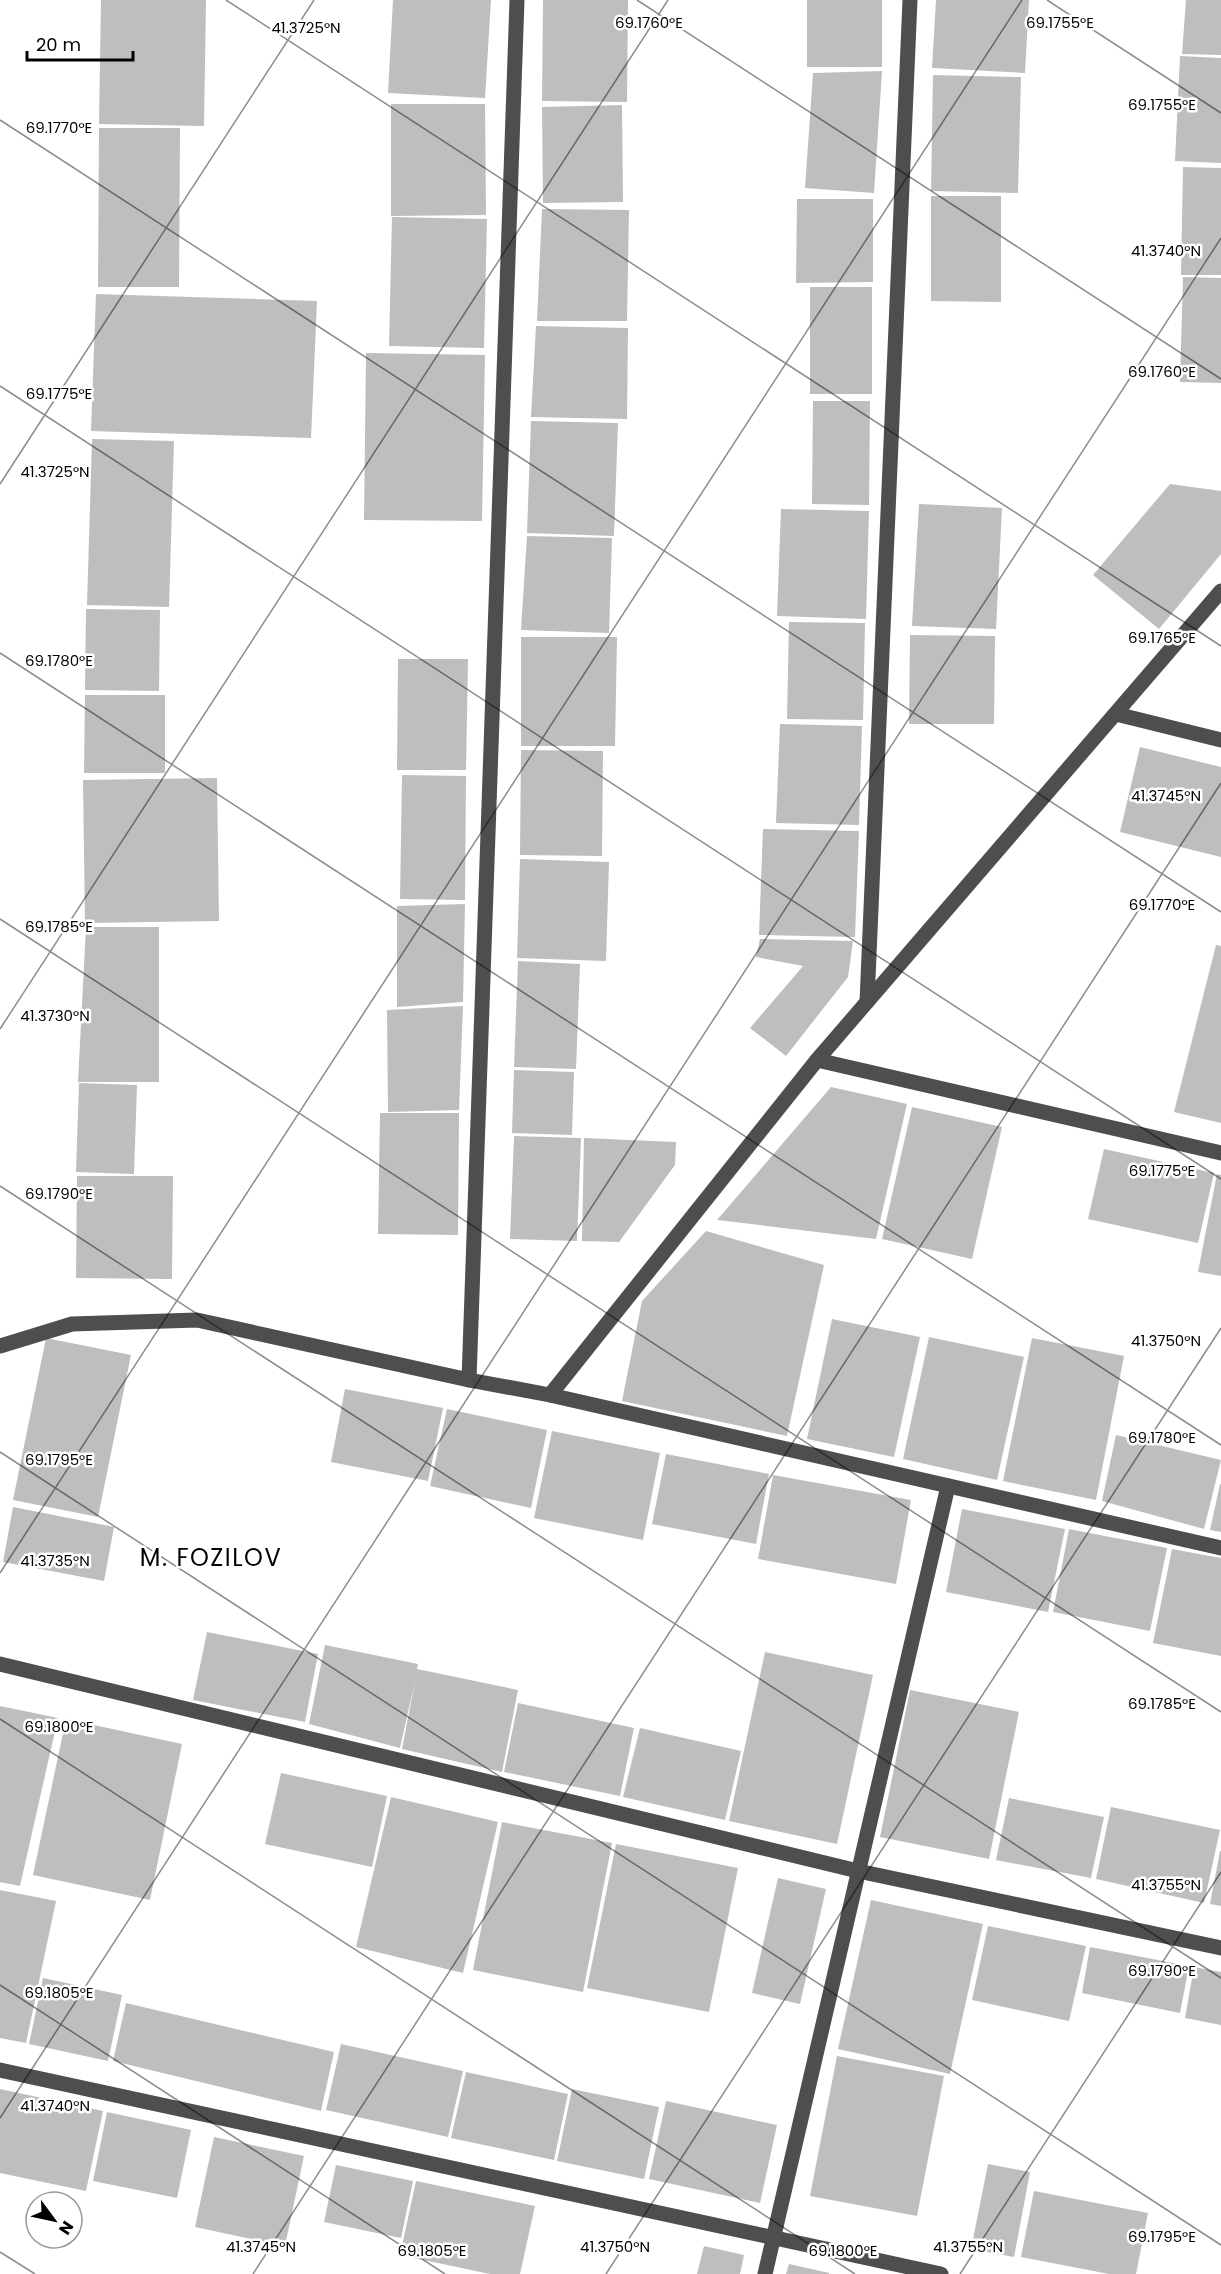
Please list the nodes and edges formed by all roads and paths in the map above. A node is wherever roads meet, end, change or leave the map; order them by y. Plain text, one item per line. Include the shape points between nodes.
1 (517, 0) edge
2 (910, 0) edge
3 (1221, 591) edge
4 (1116, 714) junction
5 (1221, 740) edge
6 (867, 1002) junction
7 (817, 1060) junction
8 (1221, 1153) edge
9 (0, 1346) edge
10 (469, 1380) junction
11 (550, 1395) junction
12 (948, 1486) junction
13 (1221, 1548) edge
14 (0, 1664) edge
15 (858, 1871) junction
16 (1221, 1948) edge
17 (0, 2070) edge
18 (773, 2238) junction
19 (765, 2274) edge
20 (941, 2274) edge

1 - 10 street
2 - 6 street
3 - 4 street
4 - 5 street
4 - 6 street
6 - 7 street
7 - 8 street
7 - 11 street
9 - 10 street via 72,1324 197,1320
10 - 11 street
11 - 12 street
12 - 13 street
12 - 15 street
14 - 15 street
15 - 16 street
15 - 18 street
17 - 18 street
18 - 19 street
18 - 20 street

